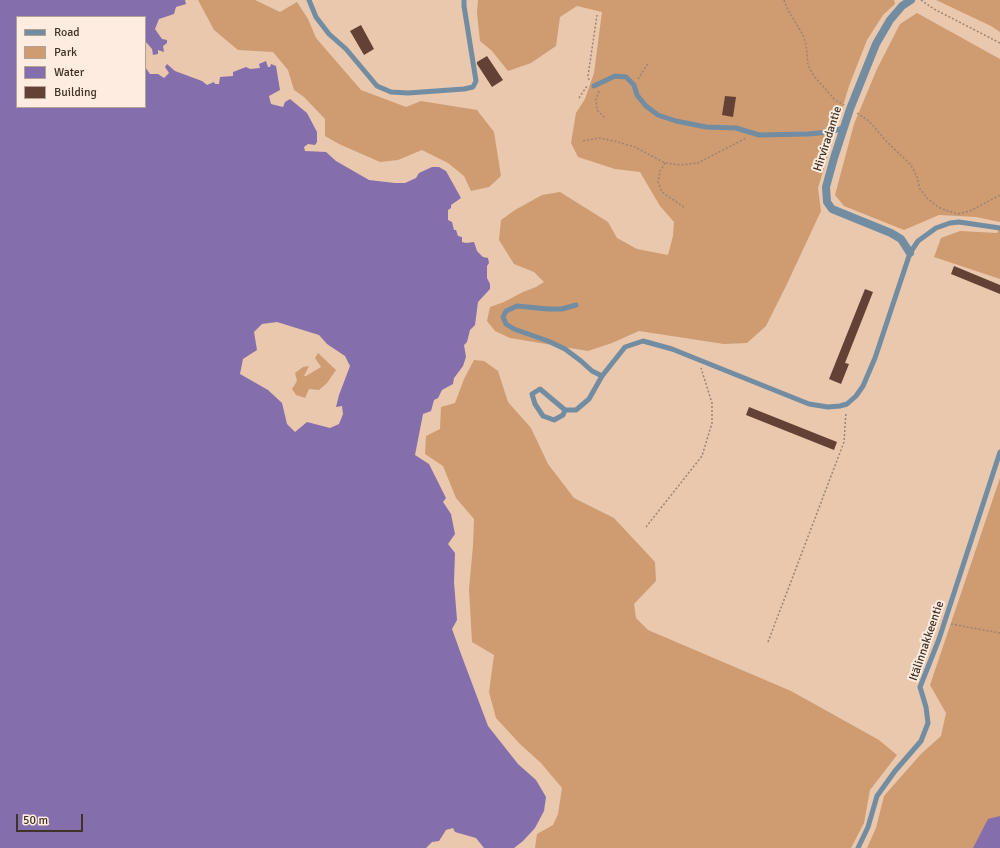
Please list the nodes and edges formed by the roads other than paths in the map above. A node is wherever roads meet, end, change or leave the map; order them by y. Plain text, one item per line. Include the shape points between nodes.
1 (309, 0) edge
2 (464, 0) edge
3 (911, 0) edge
4 (594, 86) dead end
5 (843, 128) junction
6 (1000, 228) edge
7 (910, 253) junction
8 (576, 305) dead end
9 (602, 376) junction
10 (565, 410) junction
11 (1000, 452) edge
12 (858, 848) edge

1 - 2 lane via 316,17 329,34 377,86 391,92 408,93 473,87 476,82
3 - 5 street, Hirviradantie via 890,20 876,44
4 - 5 lane via 615,76 626,77 634,85 637,95 646,106 658,115 676,122 736,128 759,135 808,134
5 - 7 street, Hirviradantie via 826,187 827,202 832,209 901,239
6 - 7 lane via 950,223 936,228 918,241
7 - 9 lane via 875,358 863,386 847,404 828,407 809,404 672,349 643,342 625,346
8 - 9 lane via 562,309 517,306 506,311 503,318 514,330 565,349
9 - 10 lane via 589,400 576,410
10 - 10 lane via 540,389 532,394 543,416 554,420 563,415
11 - 12 lane, Itälinnakkeentie via 920,687 928,722 921,741 877,796 868,827

